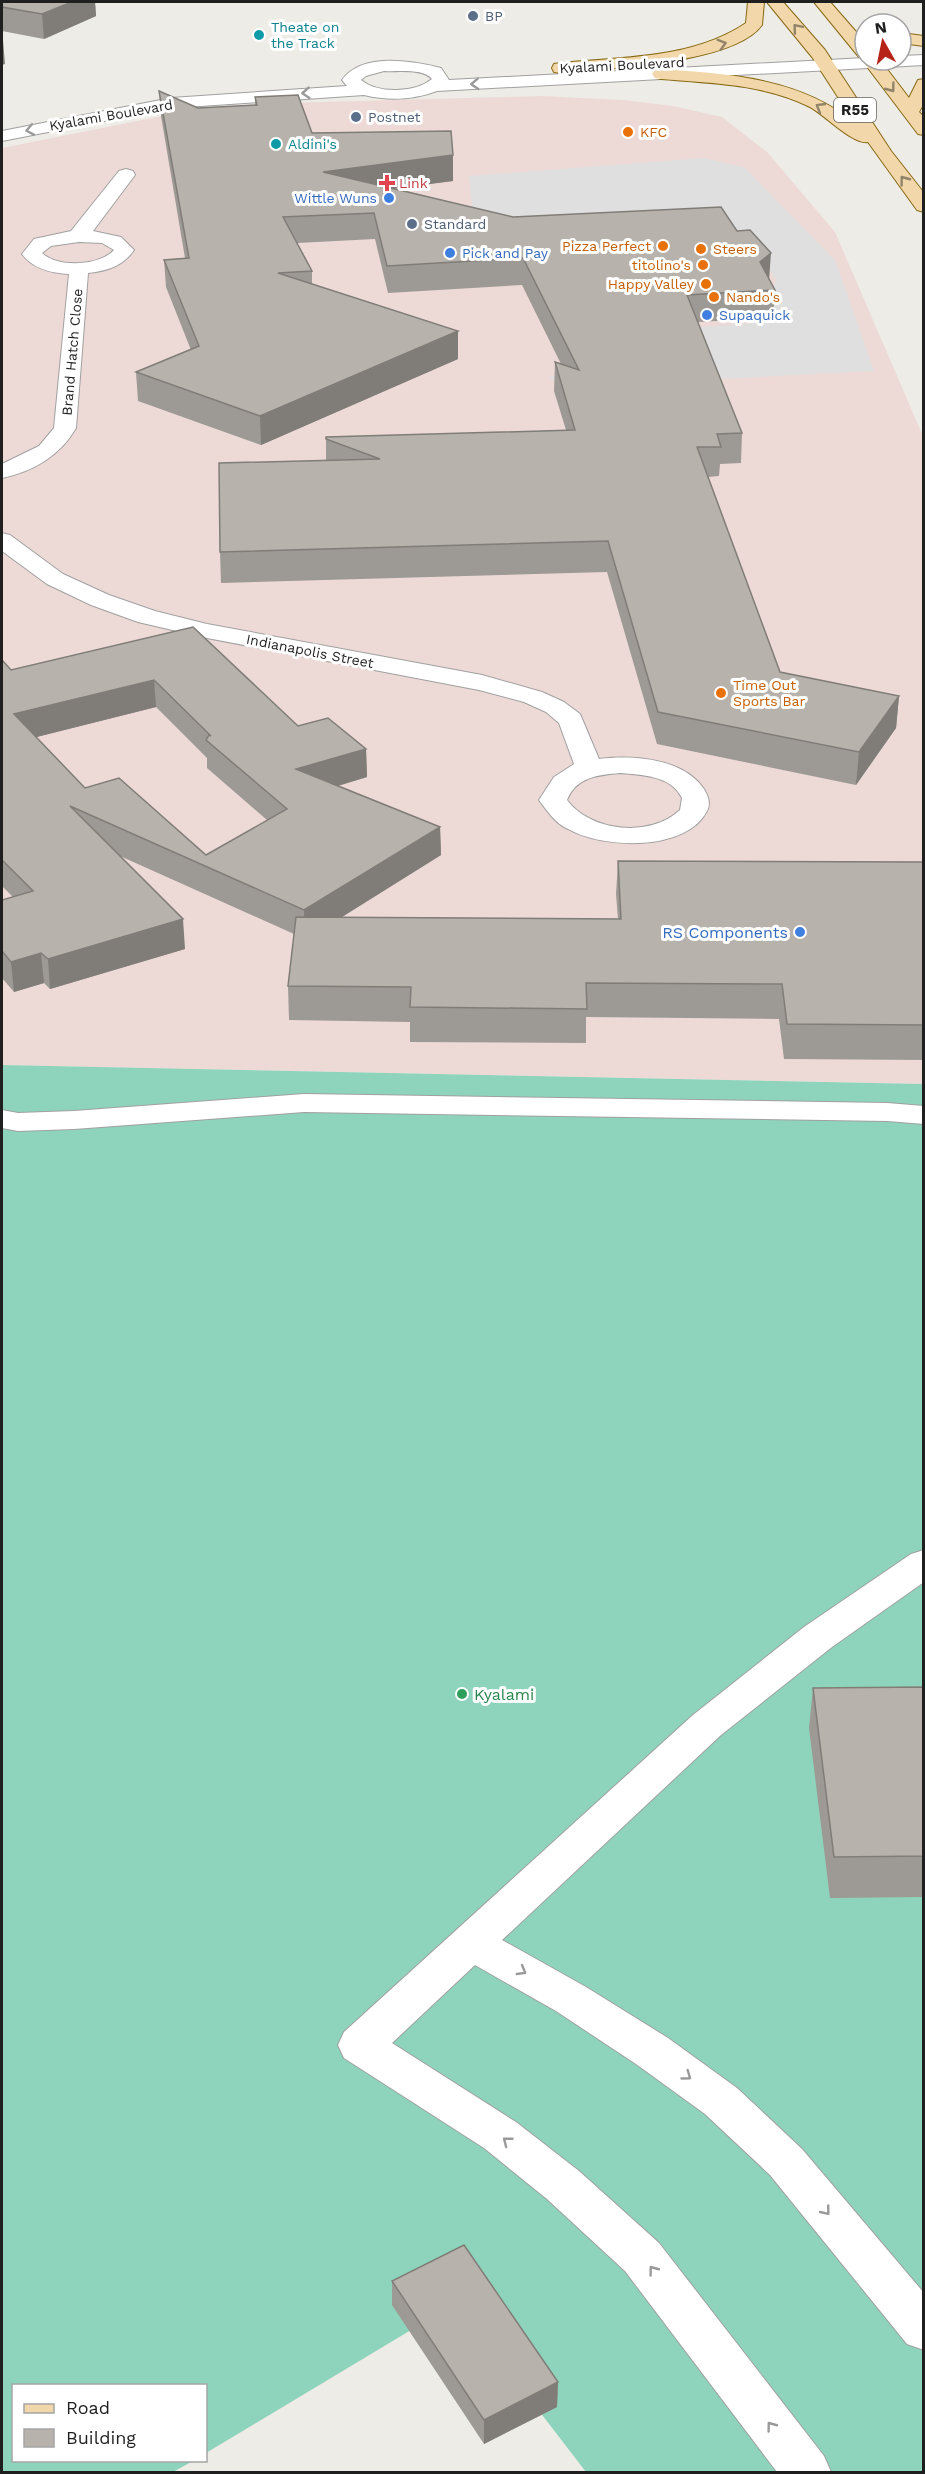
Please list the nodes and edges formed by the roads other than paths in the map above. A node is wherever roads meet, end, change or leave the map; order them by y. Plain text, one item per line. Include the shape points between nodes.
1 (756, 2) edge
2 (776, 2) edge
3 (822, 2) edge
4 (830, 2) edge
5 (853, 17) edge
6 (853, 38) edge
7 (853, 57) edge
8 (823, 60) junction
9 (560, 68) junction
10 (425, 69) junction
11 (360, 72) junction
12 (880, 72) edge
13 (336, 73) dead end
14 (662, 74) junction
15 (924, 84) edge
16 (437, 86) junction
17 (364, 90) junction
18 (910, 113) junction
19 (924, 130) edge
20 (2, 136) edge
21 (884, 154) junction
22 (126, 175) dead end
23 (924, 206) edge
24 (77, 236) junction
25 (79, 268) junction
26 (2, 471) edge
27 (2, 540) edge
28 (580, 772) junction
29 (924, 1115) edge
30 (2, 1119) edge
31 (924, 1563) edge
32 (472, 1943) junction
33 (924, 2329) edge
34 (806, 2472) edge

9 -> 1 main road via 662,56 733,40 754,26
8 -> 2 main road, R55
3 - 6 main road, R55
4 - 5 main road
7 - 8 street
8 - 9 street, Kyalami Boulevard
8 - 14 street, Kyalami Boulevard
8 - 21 main road, R55
9 - 10 street, Kyalami Boulevard
10 - 11 street, Kyalami Boulevard via 391,66
10 - 16 street via 440,76
11 - 13 street, Kyalami Boulevard
11 - 17 street via 351,80
12 -> 18 main road, R55
14 -> 16 street, Kyalami Boulevard
21 -> 14 main road via 819,105 799,96 722,79
15 - 18 main road
16 - 17 street, Kyalami Boulevard via 401,94
17 -> 20 street, Kyalami Boulevard via 171,103
18 - 19 main road, R55
23 -> 21 main road, R55
22 - 24 street
24 - 25 street via 114,241 124,250 116,260
24 - 25 street via 50,240 32,254 42,263
25 - 26 street, Brand Hatch Close via 65,428 59,440 45,452
27 - 28 street, Indianapolis Street via 55,579 147,616 482,683 533,697 571,720 588,766
28 - 28 street via 620,765 663,771 691,788 695,809 686,819 652,833 630,835 586,829 558,811 553,800 565,780
29 - 30 street via 304,1103 74,1120
31 - 32 street via 818,1637 707,1725
32 -> 33 street via 571,1999 721,2101 786,2162
34 -> 32 street via 642,2257 563,2185 500,2135 360,2045

